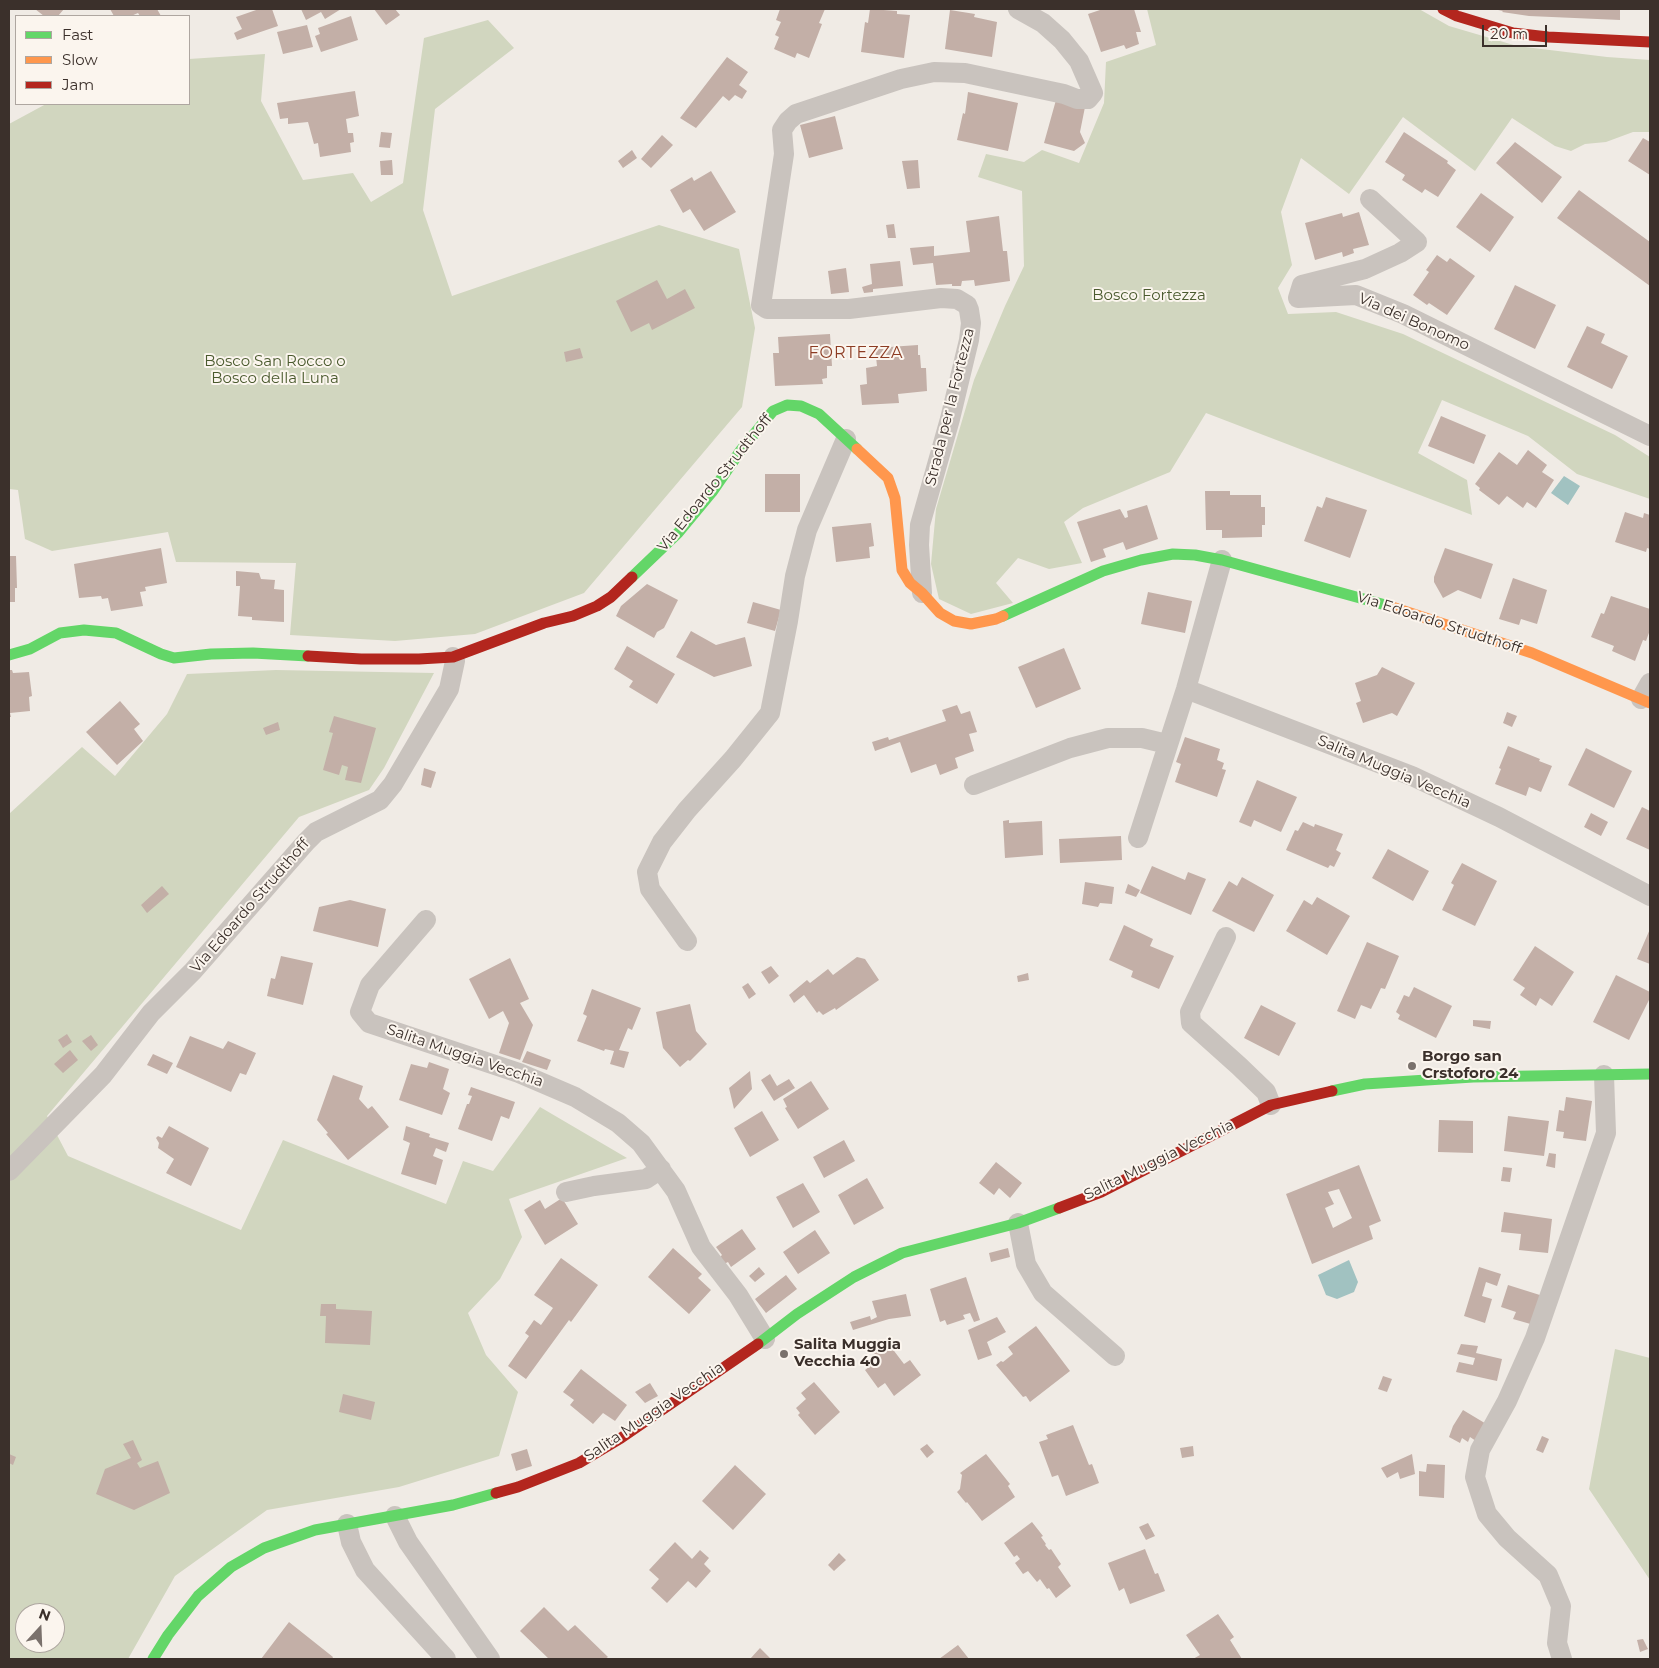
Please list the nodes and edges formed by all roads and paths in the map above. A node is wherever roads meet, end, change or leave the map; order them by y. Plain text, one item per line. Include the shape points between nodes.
1 (1018, 9) edge
2 (1442, 9) edge
3 (1650, 42) edge
4 (1370, 199) dead end
5 (1650, 436) edge
6 (846, 439) junction
7 (1222, 560) junction
8 (922, 593) junction
9 (9, 655) edge
10 (453, 657) junction
11 (1186, 689) junction
12 (1647, 695) edge
13 (1167, 744) junction
14 (974, 785) dead end
15 (1138, 838) dead end
16 (1650, 896) edge
17 (426, 920) dead end
18 (1226, 937) dead end
19 (687, 941) dead end
20 (1650, 1074) edge
21 (1604, 1075) junction
22 (1271, 1105) junction
23 (661, 1169) junction
24 (9, 1171) edge
25 (566, 1192) dead end
26 (1018, 1223) junction
27 (765, 1339) junction
28 (1115, 1356) dead end
29 (395, 1516) junction
30 (347, 1524) junction
31 (153, 1659) edge
32 (446, 1659) edge
33 (490, 1659) edge
34 (1562, 1659) edge

1 - 8 street, Strada per la Fortezza via 1043,23 1079,61 1093,93 1088,99 965,72 934,72 901,79 796,114 782,130 784,154 761,304 767,309 849,309 941,298 957,299 969,310 969,340 920,525
2 - 3 street via 1513,33
4 - 5 street, Via dei Bonomo via 1417,242 1365,269 1302,286 1298,298 1356,295 1403,314
6 - 8 street, Via Edoardo Strudthoff via 888,478 895,498 902,570
6 - 10 street, Via Edoardo Strudthoff via 819,414 801,406 787,405 773,411 678,533 611,597 573,616 544,623
6 - 19 street via 807,530 795,576 770,713 662,842 647,872 650,889
7 - 8 street, Via Edoardo Strudthoff via 1173,554 1141,560 1103,571 996,619 971,624 954,621 940,613
7 - 11 street
7 - 12 street, Via Edoardo Strudthoff via 1401,609
9 - 10 street via 30,649 60,633 84,630 116,633 174,658 253,653 361,659
10 - 24 street, Via Edoardo Strudthoff via 449,689 393,784 380,800 316,832 193,971 151,1013 103,1075
11 - 13 street
11 - 16 street, Salita Muggia Vecchia via 1412,776 1499,817
13 - 14 street via 1142,738 1108,738 1070,748
13 - 15 street
17 - 23 street, Salita Muggia Vecchia via 370,985 360,1012 369,1023 519,1073 575,1097 618,1123
18 - 22 street via 1190,1012 1190,1024 1266,1092
20 - 21 street, Salita Muggia Vecchia
21 - 22 street, Salita Muggia Vecchia via 1473,1077 1365,1084
21 - 34 street via 1606,1133 1535,1338 1507,1401 1480,1450 1475,1477 1487,1514 1507,1538 1548,1575 1561,1606 1557,1643
22 - 26 street, Salita Muggia Vecchia via 1101,1192
23 - 25 street via 646,1179
23 - 27 street, Salita Muggia Vecchia via 676,1191 701,1246 738,1295
26 - 27 street, Salita Muggia Vecchia via 902,1253 854,1277
26 - 28 street via 1026,1264 1043,1293
27 - 29 street, Salita Muggia Vecchia via 620,1438 579,1462 518,1487 453,1505
29 - 30 street, Salita Muggia Vecchia
29 - 33 street via 408,1542
30 - 31 street, Salita Muggia Vecchia via 314,1530 264,1548 231,1567 198,1596
30 - 32 street via 351,1542 365,1570

